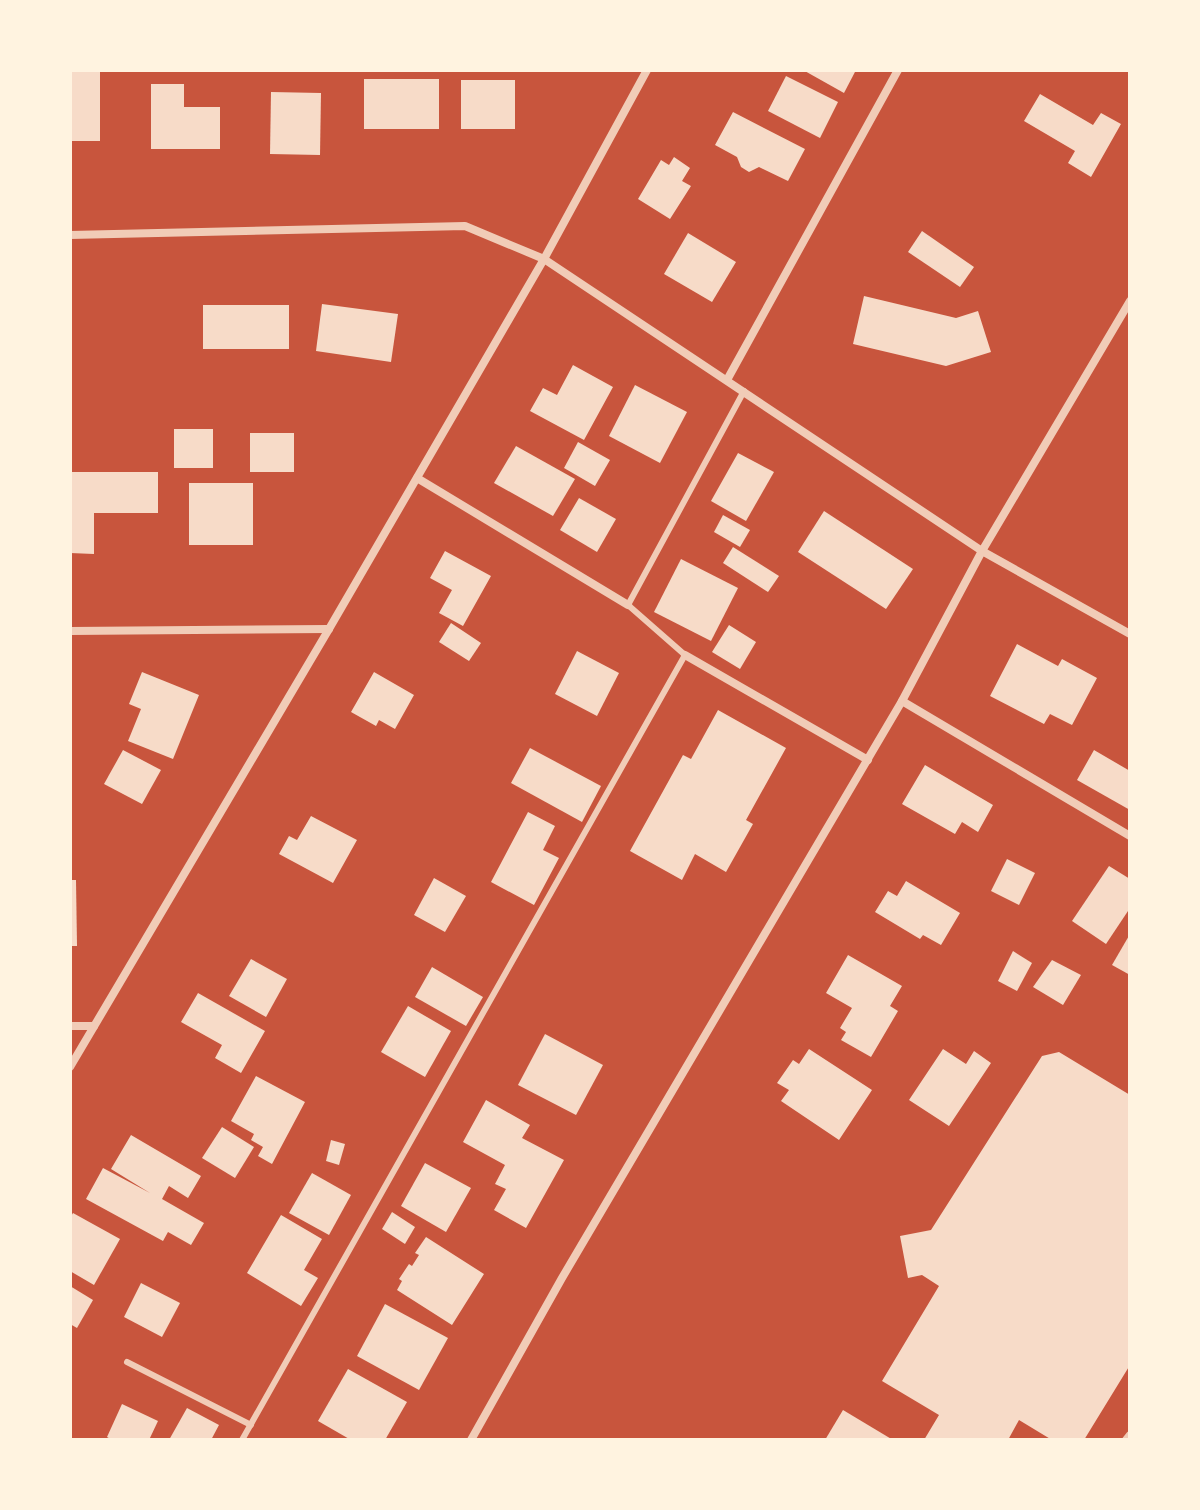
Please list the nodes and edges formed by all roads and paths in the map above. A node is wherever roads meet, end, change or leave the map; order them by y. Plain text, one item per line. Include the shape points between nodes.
1 (647, 70) edge
2 (898, 70) edge
3 (70, 235) edge
4 (544, 259) junction
5 (1130, 301) edge
6 (727, 380) junction
7 (744, 391) junction
8 (417, 478) junction
9 (982, 551) junction
10 (628, 605) junction
11 (329, 629) junction
12 (70, 631) edge
13 (1130, 634) edge
14 (685, 655) junction
15 (902, 701) junction
16 (868, 760) junction
17 (1130, 836) edge
18 (70, 1026) edge
19 (94, 1026) junction
20 (70, 1067) edge
21 (127, 1362) dead end
22 (251, 1425) junction
23 (242, 1440) edge
24 (471, 1440) edge

1 - 4 street
2 - 6 street
3 - 4 street via 465,226
4 - 6 street
4 - 8 street
5 - 9 street
6 - 7 street
7 - 9 street
7 - 10 lane
8 - 10 street
8 - 11 street
9 - 13 street
9 - 15 street
10 - 14 lane
11 - 12 street
11 - 19 street
14 - 16 street
14 - 22 lane
15 - 16 street
15 - 17 street
16 - 24 street
18 - 19 street
19 - 20 street
21 - 22 lane
22 - 23 lane

